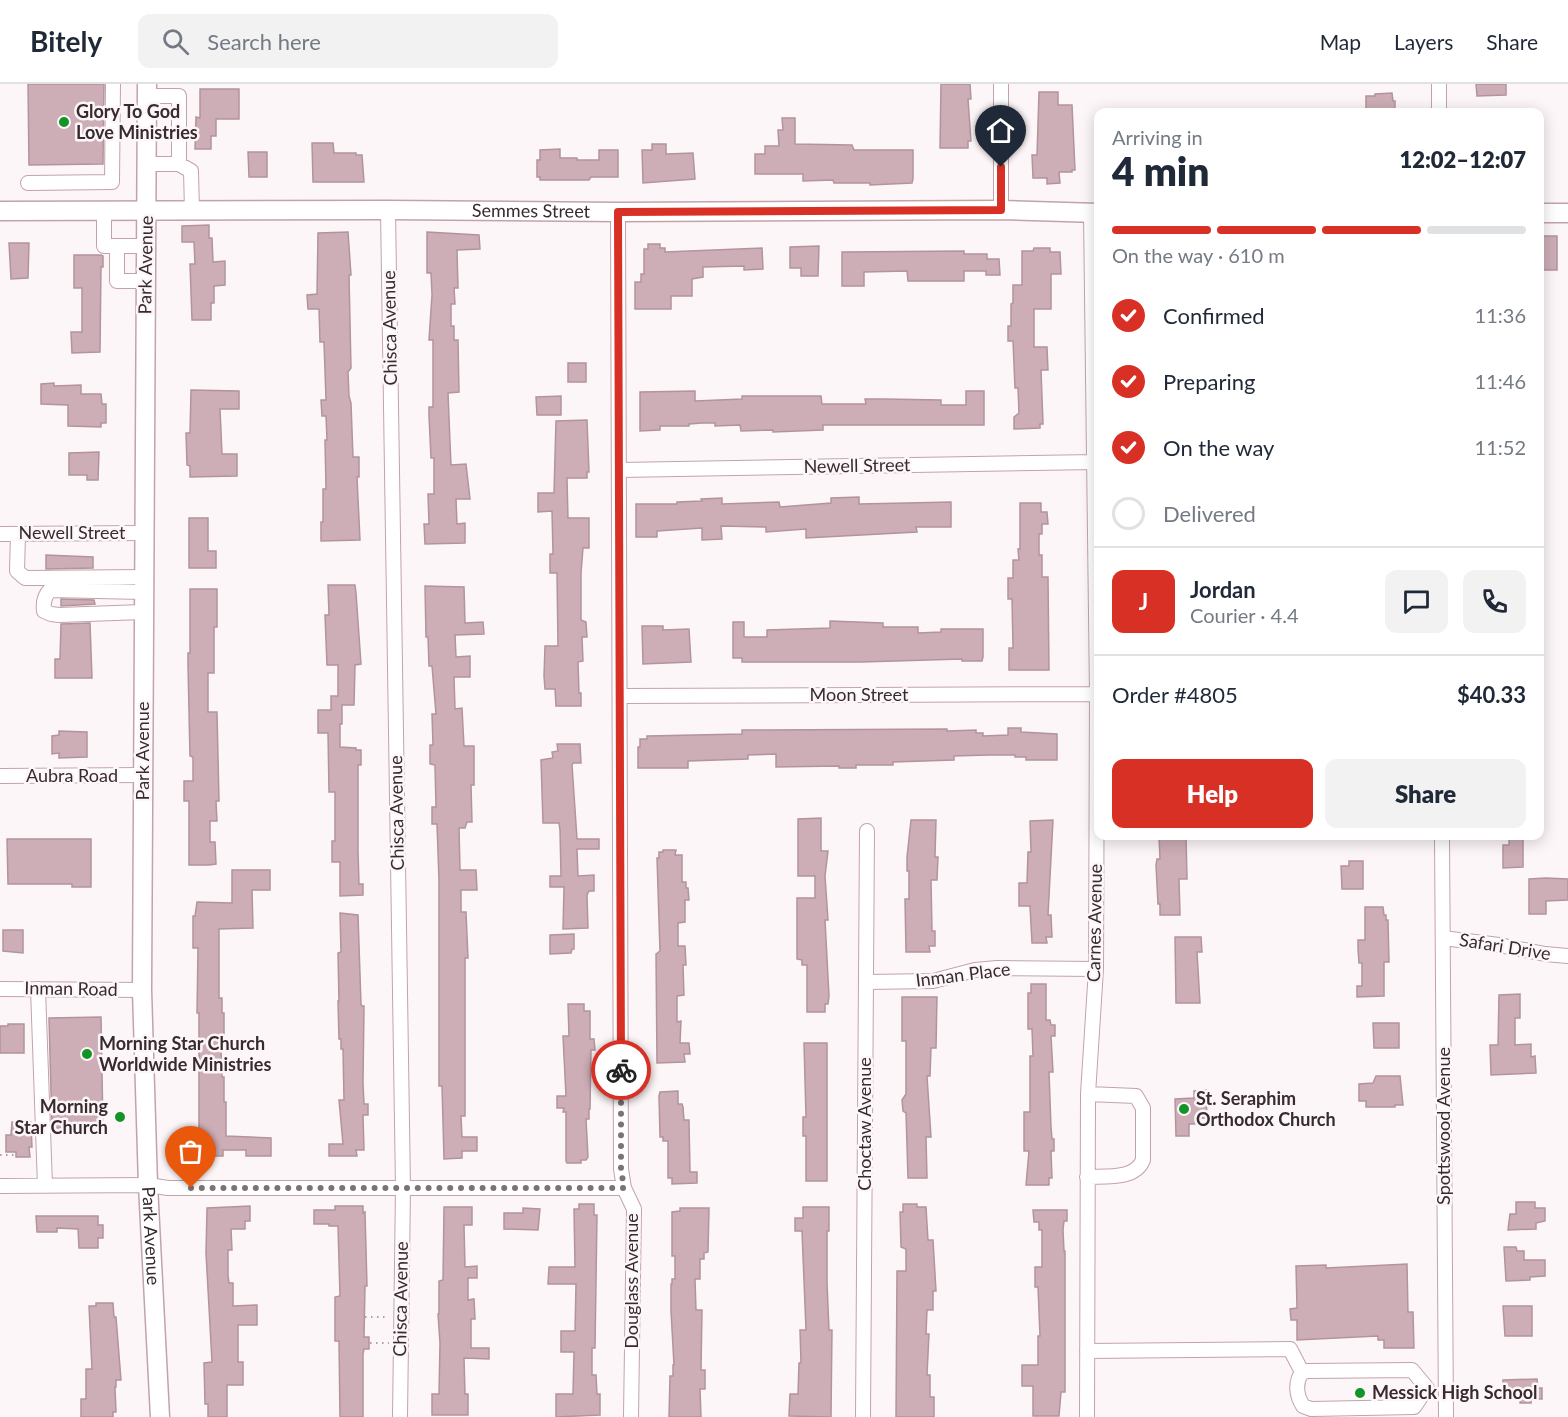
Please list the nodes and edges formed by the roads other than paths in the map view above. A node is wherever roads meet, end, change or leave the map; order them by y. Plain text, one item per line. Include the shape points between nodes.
1 (113, 84) edge
2 (1001, 84) edge
3 (1439, 84) edge
4 (147, 90) edge
5 (179, 90) edge
6 (1439, 108) edge
7 (147, 164) junction
8 (178, 164) junction
9 (28, 183) dead end
10 (104, 210) junction
11 (147, 210) junction
12 (192, 210) junction
13 (388, 210) junction
14 (1001, 210) junction
15 (0, 211) edge
16 (618, 212) junction
17 (1094, 213) edge
18 (1544, 213) edge
19 (1568, 213) edge
20 (117, 246) junction
21 (146, 246) junction
22 (146, 281) junction
23 (1094, 462) edge
24 (620, 470) junction
25 (143, 533) junction
26 (0, 534) edge
27 (18, 534) junction
28 (143, 584) junction
29 (143, 612) junction
30 (1094, 694) edge
31 (621, 696) junction
32 (144, 775) junction
33 (0, 776) edge
34 (867, 831) dead end
35 (1096, 840) edge
36 (1442, 840) edge
37 (1443, 938) junction
38 (1568, 956) edge
39 (1096, 969) junction
40 (866, 982) junction
41 (0, 989) edge
42 (38, 989) junction
43 (142, 990) junction
44 (1088, 1094) junction
45 (1088, 1177) junction
46 (148, 1185) junction
47 (0, 1186) edge
48 (45, 1186) junction
49 (403, 1188) junction
50 (624, 1188) junction
51 (1087, 1351) junction
52 (1302, 1372) junction
53 (1445, 1387) junction
54 (1427, 1388) junction
55 (1312, 1413) edge
56 (160, 1417) edge
57 (400, 1417) edge
58 (631, 1417) edge
59 (863, 1417) edge
60 (1087, 1417) edge
61 (1446, 1417) edge

1 - 9 street via 112,182
2 - 14 street
3 - 6 street
4 - 5 street
4 - 7 main road, Park Avenue
5 - 8 street
7 - 8 street
7 - 11 main road, Park Avenue
8 - 12 street via 191,171
10 - 11 main road, Semmes Street
10 - 15 main road, Semmes Street
10 - 20 street via 104,246
11 - 12 main road, Semmes Street
11 - 21 main road, Park Avenue
12 - 13 main road, Semmes Street
13 - 16 main road, Semmes Street
13 - 49 street, Chisca Avenue
14 - 16 main road, Semmes Street
14 - 17 main road, Semmes Street
16 - 24 street, Douglass Avenue
18 - 19 main road
20 - 21 street
20 - 22 street via 117,281
21 - 22 main road, Park Avenue
22 - 25 main road, Park Avenue
23 - 24 street, Newell Street
24 - 31 street, Douglass Avenue
25 - 27 street, Newell Street
25 - 28 main road, Park Avenue
26 - 27 street, Newell Street
27 - 28 street via 17,571 25,578
28 - 29 main road, Park Avenue
28 - 29 street via 50,590 43,605 45,611 59,615
29 - 32 main road, Park Avenue
30 - 31 street, Moon Street
31 - 50 street, Douglass Avenue
32 - 33 street, Aubra Road
32 - 43 main road, Park Avenue
34 - 40 street, Choctaw Avenue
35 - 39 street, Carnes Avenue
36 - 37 street, Spottswood Avenue
37 - 38 street, Safari Drive
37 - 53 street, Spottswood Avenue
39 - 40 street, Inman Place via 997,968 933,981
39 - 44 street, Carnes Avenue
40 - 59 street, Choctaw Avenue
41 - 42 street, Inman Road
42 - 43 street, Inman Road
42 - 48 street
43 - 46 main road, Park Avenue
44 - 45 street, Carnes Avenue
44 - 45 street via 1136,1096 1143,1108 1140,1167 1132,1173
45 - 51 street, Carnes Avenue
46 - 48 street
46 - 49 street
46 - 56 main road, Park Avenue
47 - 48 street
49 - 50 street
49 - 57 street, Chisca Avenue
50 - 58 street, Douglass Avenue via 634,1209
51 - 52 street via 1290,1349
51 - 60 street, Carnes Avenue
52 - 54 street via 1412,1370
52 - 55 street via 1297,1392 1303,1406
53 - 54 street
53 - 61 street, Spottswood Avenue
54 - 55 street via 1414,1407

